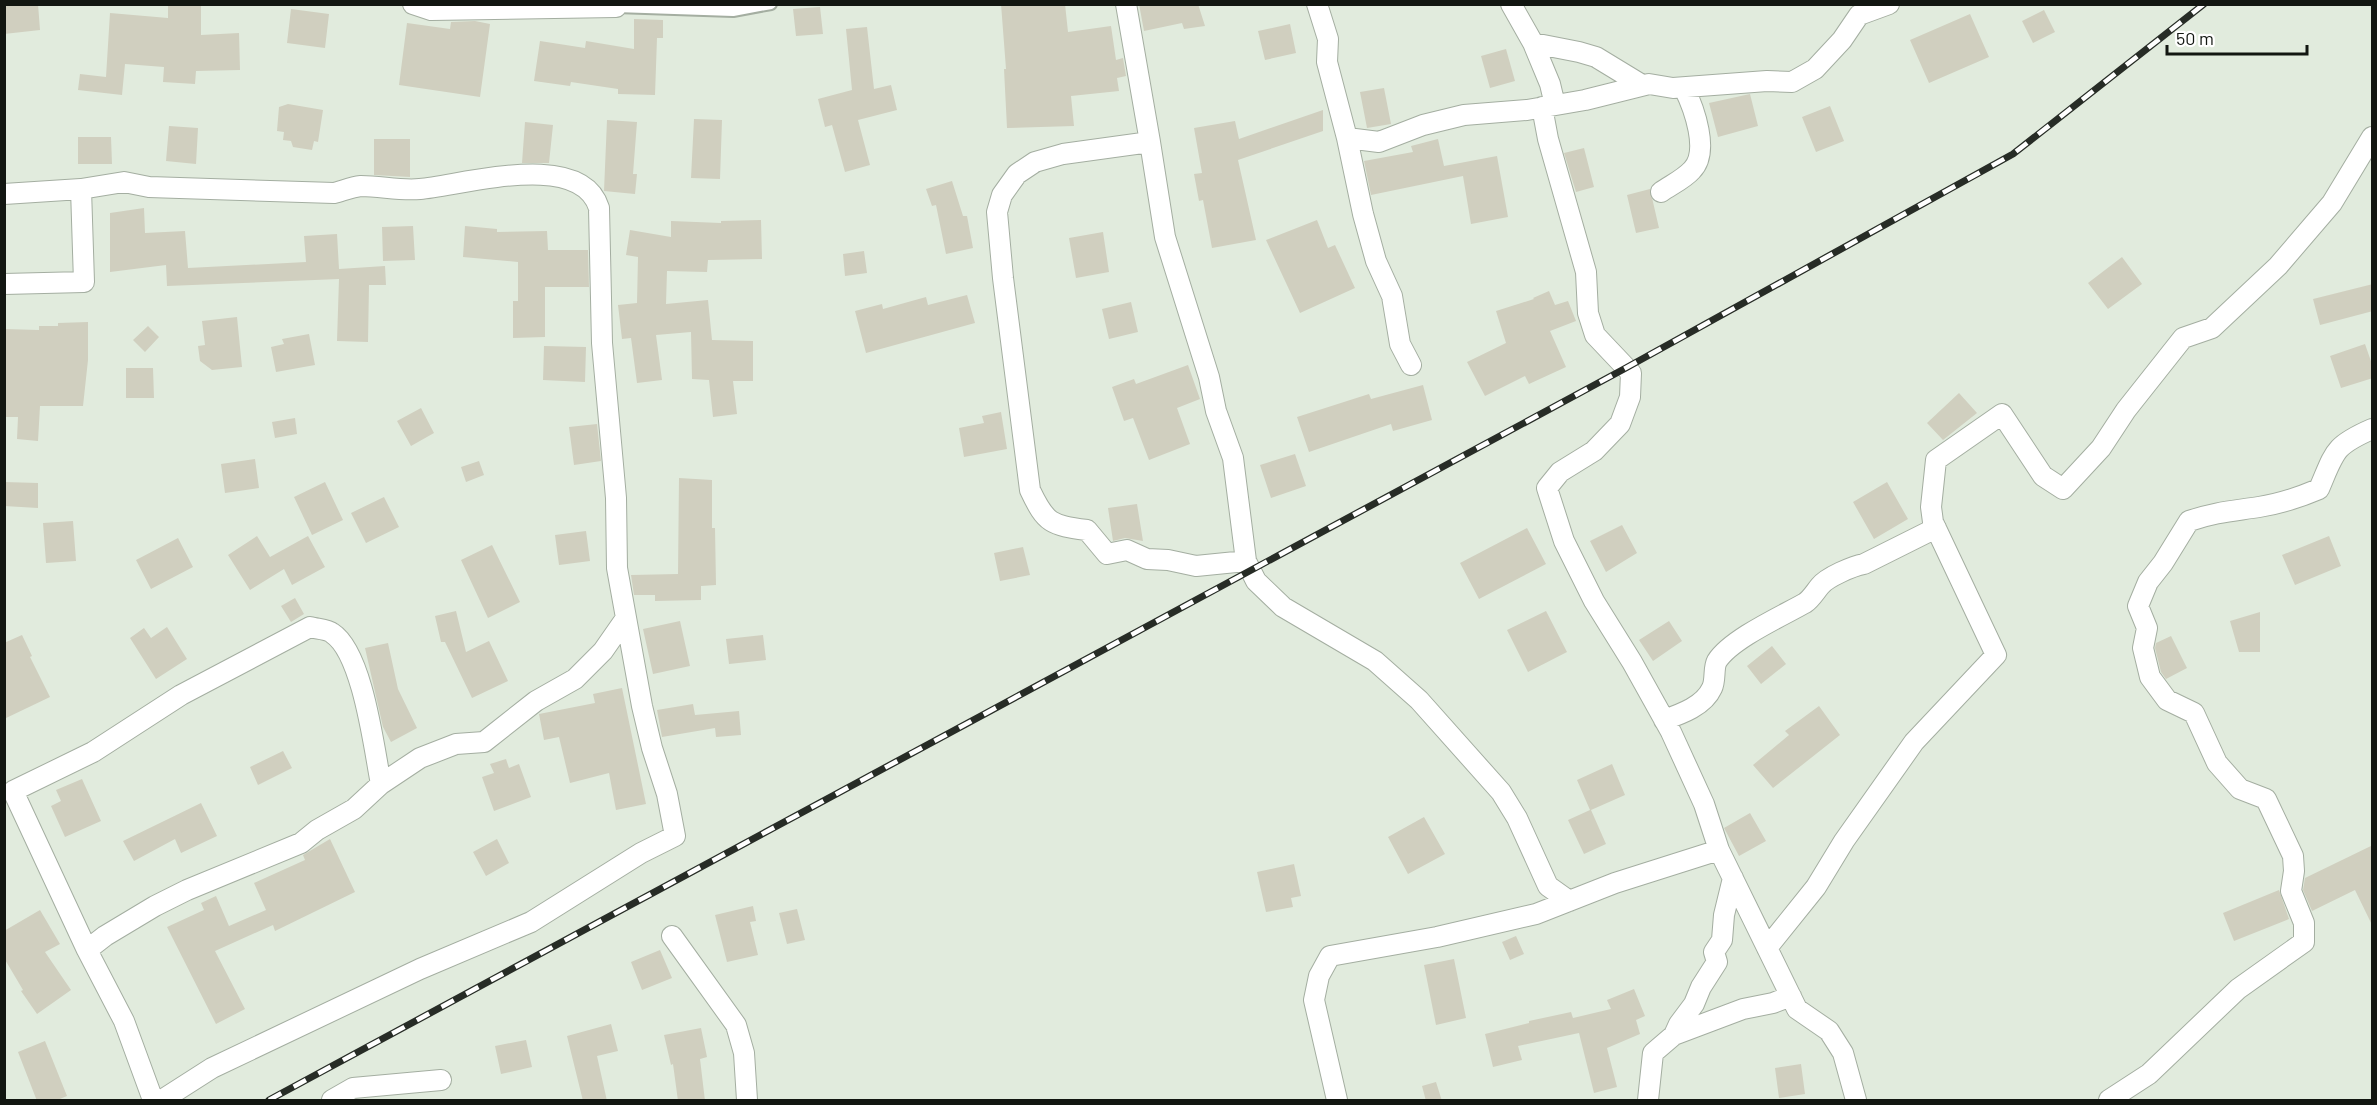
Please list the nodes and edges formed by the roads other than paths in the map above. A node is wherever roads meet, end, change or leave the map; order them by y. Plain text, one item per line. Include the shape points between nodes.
1 (412, 4) edge
2 (771, 4) edge
3 (1126, 4) edge
4 (1317, 4) edge
5 (1511, 4) edge
6 (1889, 4) edge
7 (616, 7) joint
8 (1533, 43) junction
9 (1642, 85) junction
10 (1684, 88) junction
11 (1549, 106) junction
12 (2373, 137) edge
13 (1347, 138) junction
14 (1149, 142) junction
15 (81, 189) junction
16 (1661, 192) dead end
17 (4, 194) edge
18 (4, 284) edge
19 (1411, 365) dead end
20 (2373, 429) edge
21 (1936, 528) junction
22 (1246, 561) junction
23 (626, 618) junction
24 (1664, 720) junction
25 (381, 784) junction
26 (1719, 850) junction
27 (1733, 878) junction
28 (1569, 901) junction
29 (672, 936) dead end
30 (1767, 948) junction
31 (87, 950) junction
32 (1791, 996) junction
33 (1674, 1035) junction
34 (441, 1080) dead end
35 (153, 1101) edge
36 (162, 1101) edge
37 (332, 1101) edge
38 (747, 1101) edge
39 (1337, 1101) edge
40 (1648, 1101) edge
41 (1856, 1101) edge
42 (2109, 1101) edge

1 - 7 street via 431,10
2 - 7 lane via 733,11
3 - 14 street
4 - 13 street via 1328,39 1327,62
5 - 8 street
6 - 10 street via 1859,15 1815,69 1792,82
8 - 9 street via 1596,57
8 - 11 street via 1550,84
9 - 10 street
9 - 11 street
10 - 16 street via 1692,104 1701,153 1693,170
11 - 13 street via 1464,115 1379,142
11 - 24 street via 1548,139 1586,272 1588,313 1595,335 1631,373 1630,397 1620,424 1594,451 1560,472 1547,488 1564,541 1594,601
12 - 21 street via 2332,202 2278,266 2212,328 2183,338 2101,448 2063,489 2043,476 2002,414 1936,460 1931,507
13 - 19 street via 1362,214 1376,261 1392,296 1400,344
14 - 22 street via 1165,237 1233,458
14 - 22 street via 1063,154 1035,162 1017,174 1002,195 997,212 1003,278 1030,490 1042,515 1060,526 1087,530 1107,554 1127,550 1147,559 1196,566
15 - 17 street
15 - 18 street via 84,282
15 - 23 street via 124,182 149,188 334,193 359,186 422,189 495,176 550,176 586,186 599,208 602,343 616,498 616,568
20 - 42 street via 2349,439 2330,458 2319,489 2262,507 2215,512 2189,521 2141,598 2138,606 2147,628 2143,648 2150,677 2167,700 2194,713 2217,763 2240,789 2266,799 2293,855 2291,891 2304,923 2304,942 2238,989 2149,1074
21 - 24 street via 1864,564 1852,566 1821,584 1808,602 1769,621 1734,645 1717,662 1713,687 1706,697 1685,713
21 - 30 street via 1996,655 1914,742 1816,887
22 - 28 street via 1256,581 1283,607 1375,661 1419,700 1501,792 1548,886
23 - 25 street via 603,651 575,679 536,701 484,742 456,744 420,758
23 - 36 street via 642,706 675,836 531,922 420,969 212,1068
24 - 26 street via 1704,804
25 - 31 street via 354,809 301,843 155,906
25 - 31 street via 360,681 348,652 332,633 310,627 181,695 93,752 13,791
26 - 27 street
26 - 28 street
27 - 30 street
27 - 33 street via 1722,940 1714,952 1717,962
28 - 39 street via 1536,914 1437,937 1330,956 1319,976 1314,1000
29 - 38 street via 736,1025 744,1053
30 - 32 street
31 - 35 street via 124,1021
32 - 33 street via 1743,1008
32 - 41 street via 1797,1009 1828,1031 1843,1053
33 - 40 street via 1653,1053
34 - 37 street via 353,1088

